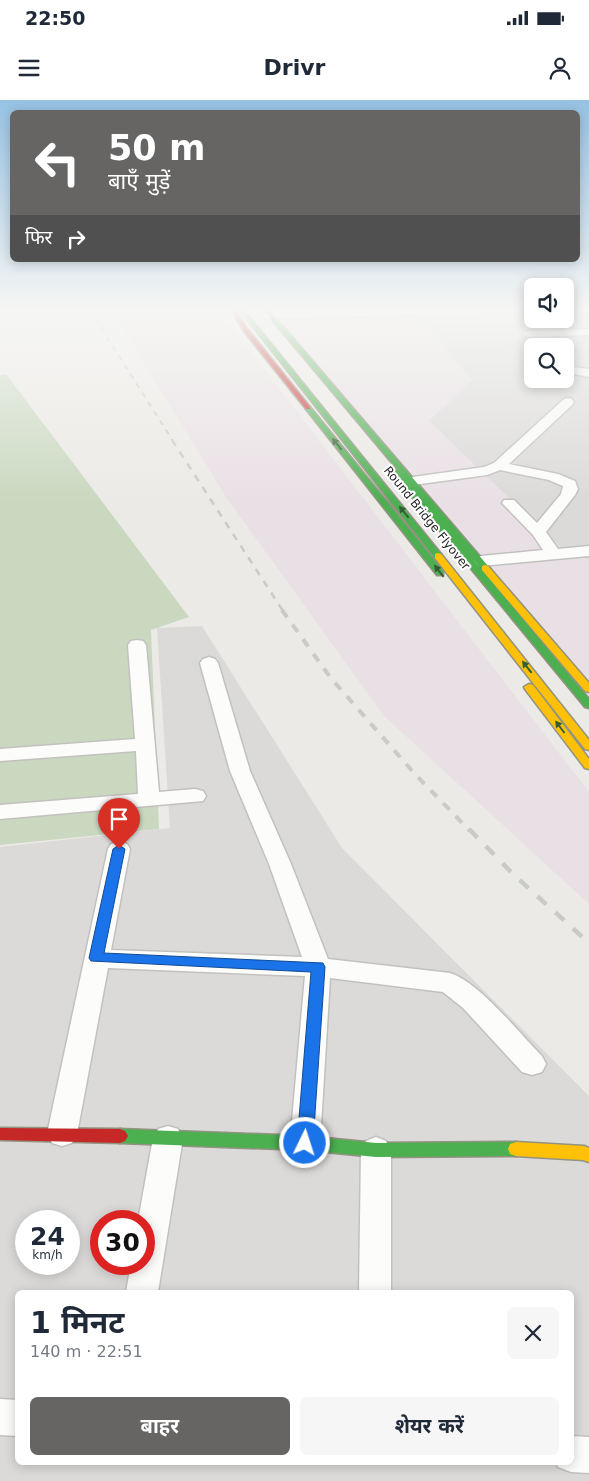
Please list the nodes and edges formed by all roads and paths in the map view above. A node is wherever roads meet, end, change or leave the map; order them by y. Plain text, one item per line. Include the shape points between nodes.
1 (280, 373) edge
2 (293, 373) edge
3 (315, 373) edge
4 (318, 373) edge
5 (568, 402) dead end
6 (499, 466) junction
7 (413, 481) junction
8 (509, 503) dead end
9 (538, 532) junction
10 (589, 551) edge
11 (554, 554) junction
12 (480, 561) junction
13 (137, 645) dead end
14 (209, 663) dead end
15 (589, 689) edge
16 (589, 705) edge
17 (146, 744) junction
18 (589, 747) edge
19 (0, 755) edge
20 (589, 766) edge
21 (195, 796) dead end
22 (149, 799) junction
23 (0, 812) edge
24 (119, 849) dead end
25 (96, 958) junction
26 (318, 967) junction
27 (532, 1064) dead end
28 (0, 1134) edge
29 (62, 1134) junction
30 (168, 1138) junction
31 (305, 1143) junction
32 (376, 1150) junction
33 (589, 1155) edge
34 (142, 1290) edge
35 (375, 1290) edge
36 (0, 1416) edge
37 (15, 1418) edge
38 (574, 1454) edge
39 (589, 1455) edge

20 -> 1 street via 495,642
18 -> 2 street, Round Bridge Flyover
3 - 16 street, Round Bridge Flyover
4 - 7 street
5 - 6 street
6 - 7 street via 487,471
6 - 9 street via 553,477 570,484 568,494
7 - 12 street
8 - 9 street
9 - 11 street
10 - 11 street
11 - 12 street
12 - 15 street
13 - 17 street
14 - 26 street via 240,771 280,864
17 - 19 street
17 - 22 street
21 - 22 street
22 - 23 street
24 - 25 street
25 - 26 street
25 - 29 street
26 - 27 street via 450,983 472,1000
26 - 31 street
28 - 29 street
29 - 30 street
30 - 31 street
30 - 34 street
31 - 32 street
32 - 33 street via 527,1149
32 - 35 street
36 - 37 street
38 - 39 street

